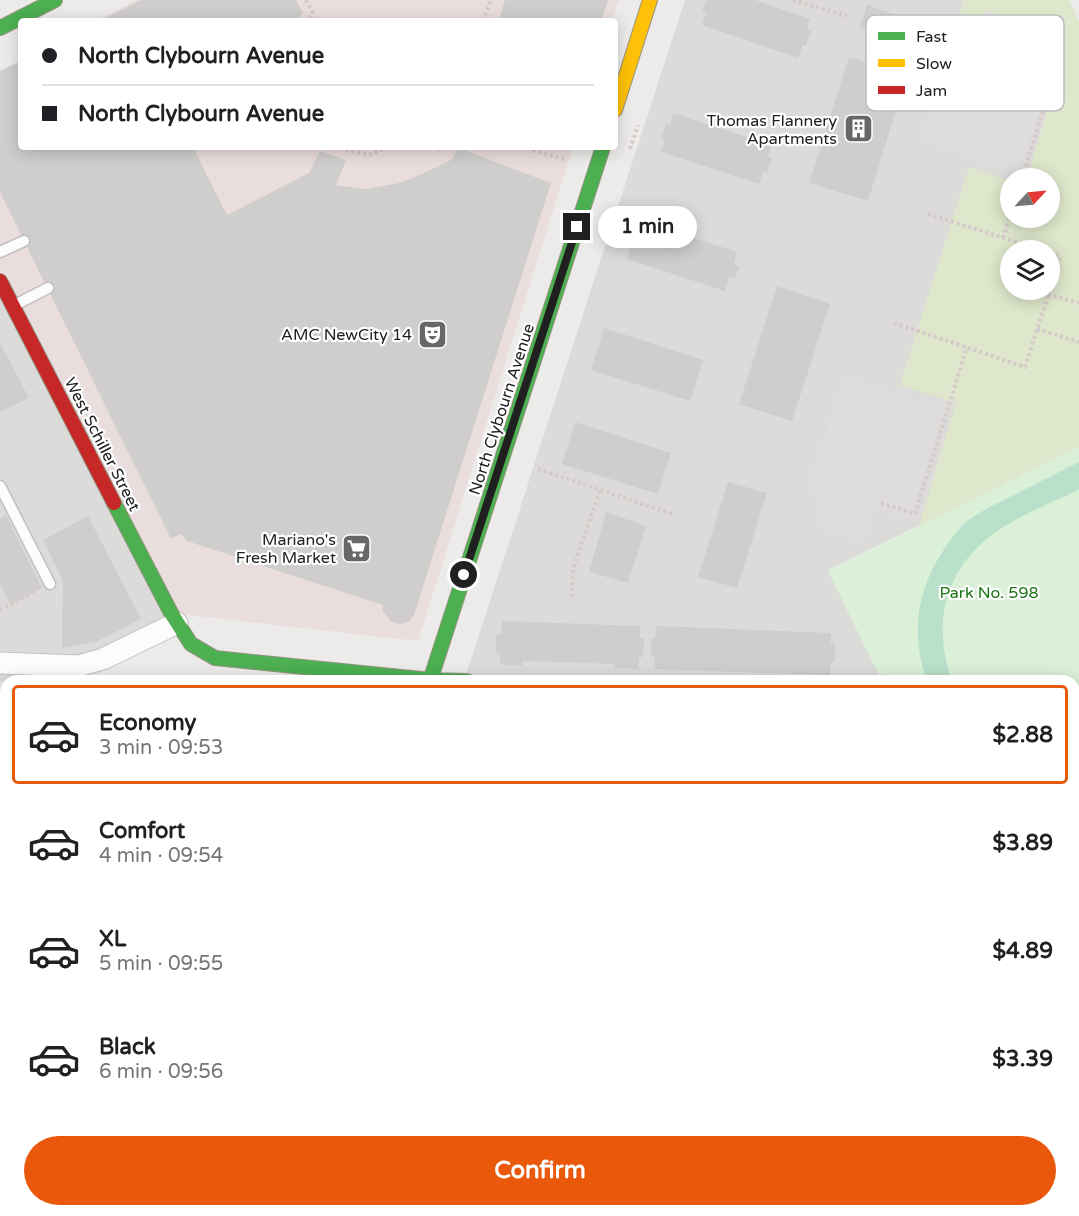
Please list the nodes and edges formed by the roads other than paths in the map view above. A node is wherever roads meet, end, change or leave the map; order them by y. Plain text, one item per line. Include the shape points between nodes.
1 (55, 0) edge
2 (650, 0) edge
3 (20, 18) edge
4 (18, 19) edge
5 (0, 28) edge
6 (618, 101) edge
7 (602, 150) edge
8 (24, 241) dead end
9 (0, 252) edge
10 (0, 281) edge
11 (48, 288) dead end
12 (13, 306) junction
13 (0, 486) edge
14 (50, 584) road end
15 (177, 623) junction
16 (0, 663) edge
17 (381, 675) edge
18 (432, 675) edge

1 - 3 main road
2 - 6 main road
4 - 5 main road
7 - 18 main road, North Clybourn Avenue
8 - 9 lane
10 - 12 main road, West Schiller Street
11 - 12 lane
12 - 15 main road, West Schiller Street
13 - 14 lane
15 - 16 street via 103,659 78,666
15 - 17 main road, West Schiller Street via 191,644 215,658

